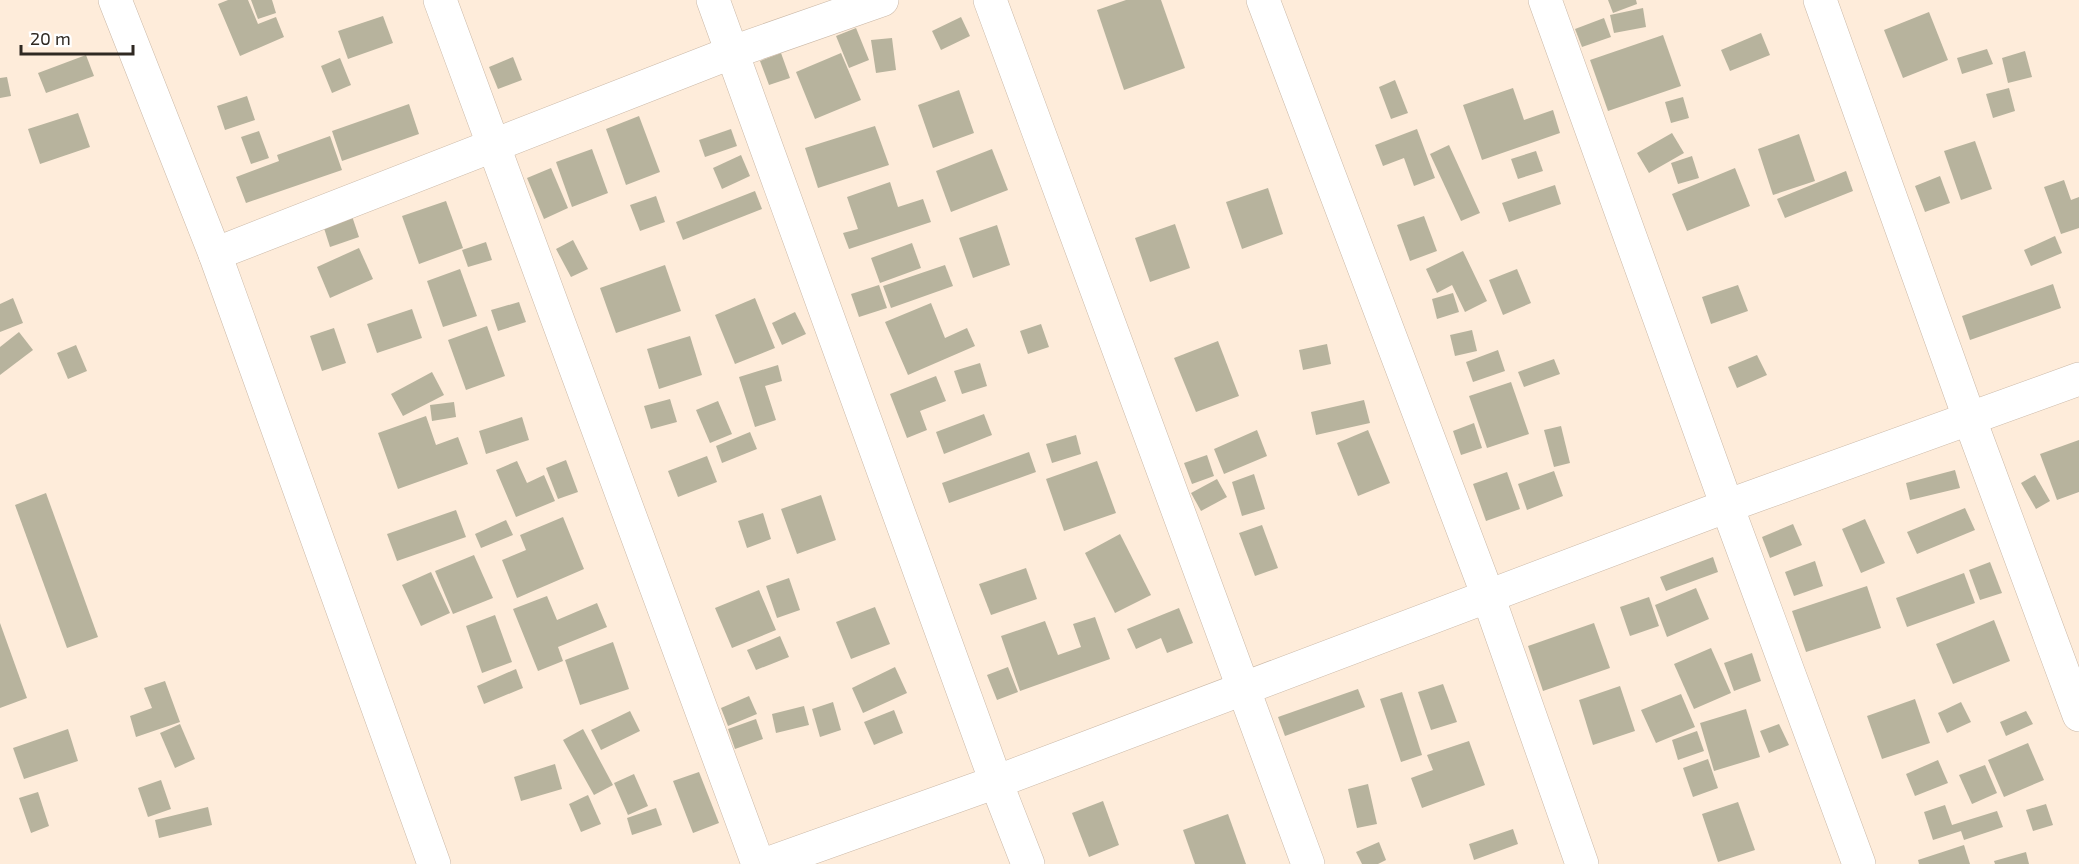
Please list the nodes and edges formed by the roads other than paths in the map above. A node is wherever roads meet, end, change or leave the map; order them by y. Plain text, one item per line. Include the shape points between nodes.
1 (115, 0) edge
2 (440, 0) edge
3 (713, 0) edge
4 (882, 0) edge
5 (990, 0) edge
6 (1263, 0) edge
7 (1545, 0) edge
8 (1820, 0) edge
9 (733, 52) junction
10 (494, 144) junction
11 (215, 254) junction
12 (2079, 379) edge
13 (1970, 420) junction
14 (1727, 506) junction
15 (1488, 596) junction
16 (1244, 687) junction
17 (2079, 715) edge
18 (996, 782) junction
19 (434, 864) edge
20 (758, 864) edge
21 (766, 864) edge
22 (1028, 864) edge
23 (1308, 864) edge
24 (1582, 864) edge
25 (1859, 864) edge

1 - 11 street
2 - 10 street
3 - 9 street
4 - 9 street
5 - 16 street
6 - 15 street
7 - 14 street
8 - 13 street
9 - 10 street
9 - 18 street
10 - 11 street
10 - 20 street
11 - 19 street
12 - 13 street
13 - 14 street
13 - 17 street
14 - 15 street
14 - 25 street
15 - 16 street
15 - 24 street
16 - 18 street
16 - 23 street
18 - 21 street
18 - 22 street

